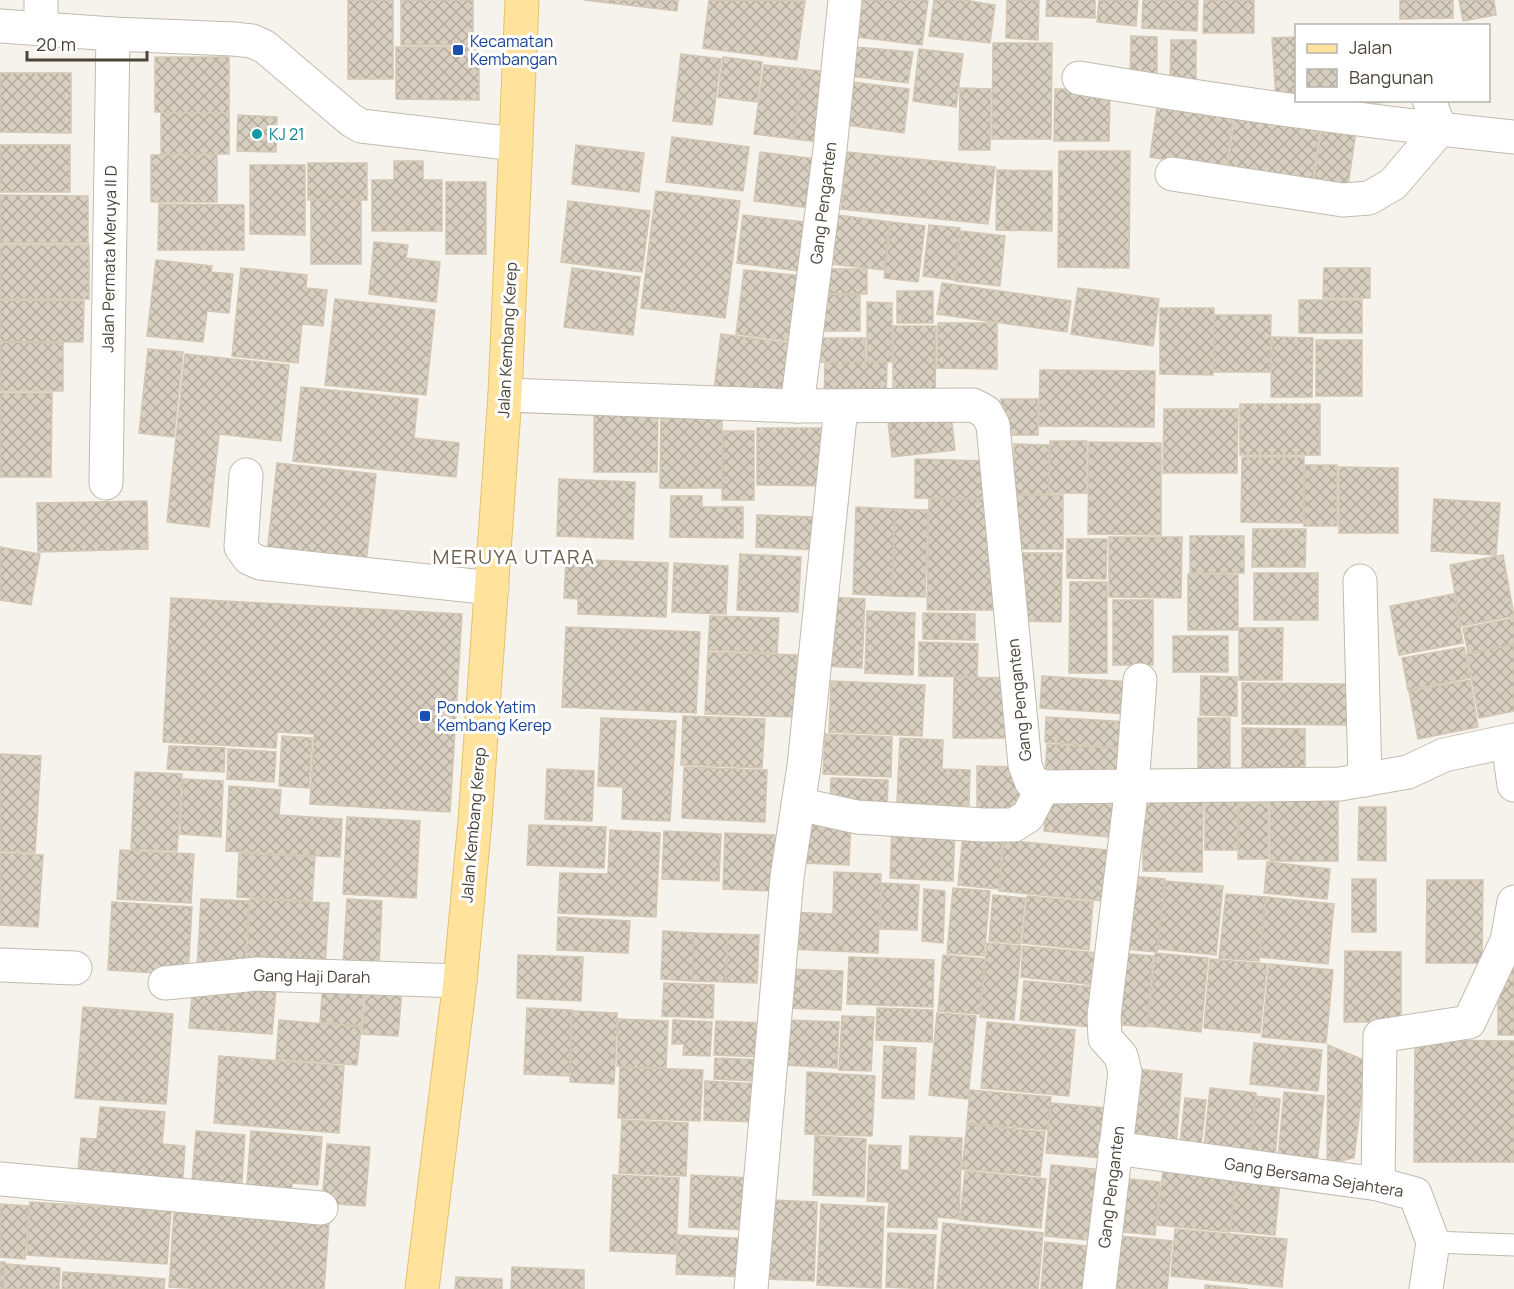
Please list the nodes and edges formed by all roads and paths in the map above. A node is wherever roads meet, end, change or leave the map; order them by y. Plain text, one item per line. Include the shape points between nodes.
1 (522, 0) edge
2 (845, 0) edge
3 (41, 14) edge
4 (0, 26) edge
5 (113, 34) junction
6 (1079, 78) dead end
7 (1434, 115) edge
8 (1514, 137) edge
9 (516, 144) junction
10 (1172, 174) dead end
11 (505, 396) junction
12 (798, 406) junction
13 (842, 407) junction
14 (246, 475) dead end
15 (106, 483) dead end
16 (1360, 580) dead end
17 (492, 588) junction
18 (1140, 680) dead end
19 (1511, 741) edge
20 (1365, 780) junction
21 (1514, 785) edge
22 (1132, 786) junction
23 (1043, 787) junction
24 (798, 804) junction
25 (1514, 902) edge
26 (0, 965) edge
27 (75, 968) dead end
28 (460, 981) junction
29 (165, 983) dead end
30 (1115, 1148) junction
31 (0, 1179) edge
32 (1378, 1184) junction
33 (321, 1208) dead end
34 (1433, 1242) junction
35 (1514, 1245) edge
36 (422, 1289) edge
37 (733, 1289) edge
38 (752, 1289) edge
39 (1098, 1289) edge
40 (1426, 1289) edge

1 - 9 main road, Jalan Kembang Kerep
2 - 12 street, Gang Penganten
3 - 4 street
3 - 5 street
5 - 9 street via 252,41 265,47 360,126
5 - 15 street, Jalan Permata Meruya II D
6 - 7 street via 1160,91
7 - 8 street
7 - 10 street via 1393,184 1369,198 1343,200
9 - 11 main road, Jalan Kembang Kerep
11 - 12 street, Gang Penganten
11 - 17 main road, Jalan Kembang Kerep
12 - 13 street, Gang Penganten
13 - 23 street, Gang Penganten via 973,405 986,412 993,425 1025,765 1031,781
13 - 24 street
14 - 17 street via 241,547 249,558 260,563
16 - 20 street
17 - 28 main road, Jalan Kembang Kerep
18 - 22 street, Gang Penganten
19 - 20 street via 1444,755 1408,772
19 - 21 street
20 - 22 street
22 - 23 street
22 - 30 street, Gang Penganten via 1104,1016 1105,1038 1120,1056 1125,1072
23 - 24 street via 1028,816 1014,825 857,818
24 - 38 street via 787,877
25 - 32 street via 1507,941 1469,1022 1380,1036
26 - 27 street
28 - 29 street, Gang Haji Darah via 257,974
28 - 36 main road, Jalan Kembang Kerep
30 - 32 street, Gang Bersama Sejahtera
30 - 39 street, Gang Penganten
31 - 33 street
32 - 34 street, Gang Bersama Sejahtera via 1415,1194
34 - 35 lane
34 - 40 street, Gang Bersama Sejahtera
37 - 38 street

